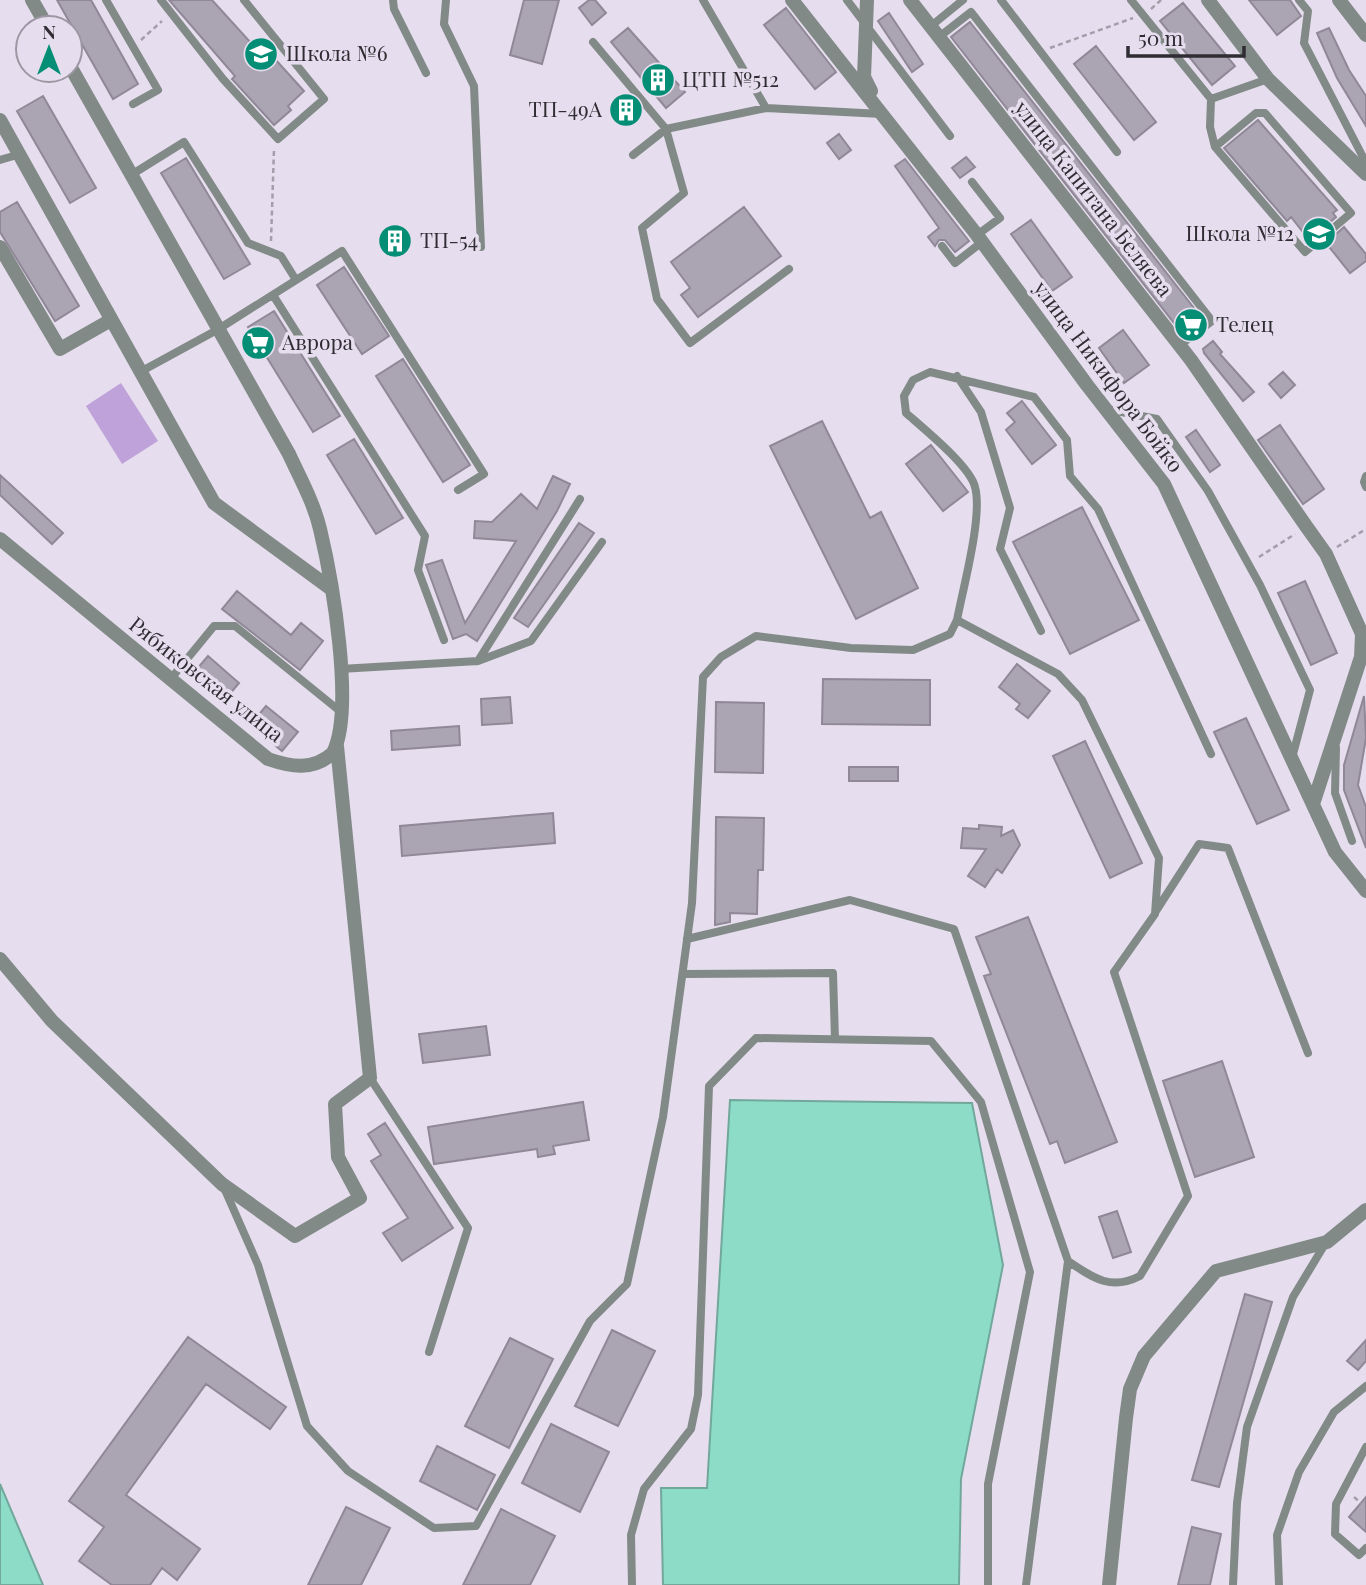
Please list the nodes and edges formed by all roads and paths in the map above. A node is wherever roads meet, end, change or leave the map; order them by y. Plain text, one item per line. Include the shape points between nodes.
1 (106, 0) edge
2 (161, 0) edge
3 (243, 0) edge
4 (393, 0) edge
5 (446, 0) edge
6 (703, 0) edge
7 (792, 0) edge
8 (847, 0) edge
9 (867, 0) edge
10 (910, 0) edge
11 (963, 0) edge
12 (1001, 0) edge
13 (1130, 0) edge
14 (1161, 0) edge
15 (1208, 0) edge
16 (1299, 0) edge
17 (1339, 0) edge
18 (171, 14) dead end
19 (1143, 15) junction
20 (867, 28) junction
21 (935, 32) junction
22 (1366, 35) edge
23 (593, 42) dead end
24 (134, 47) junction
25 (1040, 52) junction
26 (426, 73) dead end
27 (1268, 79) junction
28 (80, 84) edge
29 (1212, 99) junction
30 (133, 104) dead end
31 (766, 108) junction
32 (882, 114) junction
33 (0, 120) edge
34 (666, 129) junction
35 (950, 136) dead end
36 (274, 142) dead end
37 (1215, 147) junction
38 (1117, 152) dead end
39 (17, 155) junction
40 (633, 155) dead end
41 (0, 160) edge
42 (1366, 163) edge
43 (1366, 174) edge
44 (131, 175) junction
45 (972, 182) dead end
46 (980, 238) junction
47 (942, 246) dead end
48 (0, 247) edge
49 (481, 247) dead end
50 (267, 250) junction
51 (789, 269) dead end
52 (296, 280) junction
53 (274, 295) junction
54 (111, 320) junction
55 (217, 330) junction
56 (1180, 345) junction
57 (140, 372) junction
58 (957, 376) junction
59 (1105, 409) junction
60 (1366, 475) edge
61 (1366, 486) edge
62 (458, 490) dead end
63 (579, 499) dead end
64 (1306, 526) junction
65 (1366, 529) edge
66 (0, 539) edge
67 (602, 542) dead end
68 (1270, 551) dead end
69 (1325, 554) junction
70 (330, 589) junction
71 (957, 620) junction
72 (1041, 631) dead end
73 (444, 640) dead end
74 (478, 661) junction
75 (340, 669) junction
76 (169, 681) junction
77 (341, 712) junction
78 (1337, 731) junction
79 (337, 746) junction
80 (1211, 754) dead end
81 (1292, 758) junction
82 (1313, 804) junction
83 (1352, 841) dead end
84 (1366, 891) edge
85 (1154, 914) junction
86 (687, 939) junction
87 (0, 959) edge
88 (682, 974) junction
89 (835, 1039) junction
90 (1308, 1053) dead end
91 (370, 1078) junction
92 (222, 1184) junction
93 (1366, 1210) edge
94 (1327, 1242) junction
95 (1068, 1261) junction
96 (429, 1352) dead end
97 (1366, 1386) edge
98 (1366, 1447) edge
99 (1354, 1497) dead end
100 (1361, 1503) dead end
101 (1366, 1548) edge
102 (632, 1585) edge
103 (988, 1585) edge
104 (1026, 1585) edge
105 (1109, 1585) edge
106 (1233, 1585) edge
107 (1279, 1585) edge

1 - 24 lane
2 - 3 lane via 278,139 324,99
4 - 26 lane
5 - 49 lane via 444,24 474,86
6 - 31 lane
7 - 32 street, улица Никифора Бойко
8 - 20 lane
9 - 20 street
10 - 21 street, улица Капитана Беляева
11 - 21 lane
12 - 25 lane
13 - 19 lane
14 - 19 path
15 - 27 street
16 - 42 lane via 1308,11 1304,43
17 - 22 street
18 - 24 path
19 - 25 path
19 - 29 lane
20 - 32 street via 864,77
20 - 35 lane
21 - 56 street, улица Капитана Беляева
21 - 56 lane via 971,12 989,34 1212,321
23 - 34 lane
24 - 30 lane via 158,90
25 - 38 lane
27 - 29 lane
27 - 43 street
28 - 44 street
29 - 37 lane via 1210,127
31 - 32 lane
31 - 34 lane
32 - 46 street, улица Никифора Бойко
33 - 39 street
34 - 40 lane
34 - 51 lane via 684,192 642,228 657,299 690,343
36 - 50 path via 272,238
37 - 37 lane via 1305,253 1351,214 1265,113 1256,113
39 - 41 lane
39 - 54 street
44 - 50 lane via 184,142 248,243
44 - 55 street
45 - 46 lane via 1000,218
46 - 47 lane via 955,263
46 - 59 street, улица Никифора Бойко
48 - 54 street via 60,349
50 - 52 lane via 281,256
52 - 53 lane
52 - 62 lane via 342,251 484,474
53 - 55 lane
53 - 73 lane via 425,536 418,570
54 - 57 street
55 - 57 lane
55 - 70 street via 289,454 310,500 320,527
56 - 64 street, улица Капитана Беляева
57 - 70 street via 214,503
58 - 71 lane via 930,372 913,380 904,396 906,413 949,452 975,486 976,517
58 - 72 lane via 981,412 1010,508 1000,550
58 - 80 lane via 1034,397 1067,440 1070,476 1098,509
59 - 81 street, улица Никифора Бойко via 1164,484
59 - 81 lane via 1157,419 1208,491 1260,585 1310,690
60 - 61 lane
63 - 74 lane
64 - 68 path
64 - 69 street, улица Капитана Беляева
65 - 69 path
66 - 76 street, Рябиковская улица
67 - 74 lane via 531,641
69 - 78 street, улица Капитана Беляева via 1362,634 1361,657
70 - 75 street
71 - 85 lane via 1058,674 1082,700 1159,858
71 - 86 lane via 950,634 913,650 851,648 756,636 721,657 703,677
74 - 75 lane
75 - 77 street
76 - 77 lane via 214,626 227,624
76 - 79 street, Рябиковская улица via 268,759 286,766 304,767 327,759
77 - 79 street
78 - 82 street, улица Капитана Беляева
78 - 83 lane via 1335,793
79 - 91 street
81 - 82 street, улица Никифора Бойко
82 - 84 street, улица Никифора Бойко via 1335,852
85 - 90 lane via 1199,844 1228,848
85 - 95 lane via 1114,972 1188,1196 1140,1276 1128,1283 1096,1280
86 - 88 lane
86 - 95 lane via 850,900 954,929
87 - 92 street via 52,1021
88 - 89 lane via 833,973
88 - 92 lane via 663,1117 627,1284 590,1321 476,1526 434,1528 348,1471 307,1426 258,1265
89 - 102 lane via 756,1038 709,1086 698,1395 691,1429 644,1489 631,1535
89 - 103 lane via 931,1041 981,1102 1030,1272 988,1483
91 - 92 street via 335,1104 338,1157 360,1198 295,1236
91 - 96 lane via 468,1228
93 - 94 street
94 - 105 street via 1216,1271 1144,1356 1130,1389
94 - 106 lane via 1293,1297 1247,1427
95 - 104 lane
97 - 107 lane via 1334,1412 1300,1472 1277,1535
98 - 101 lane via 1336,1504 1335,1534 1359,1555
99 - 100 path

